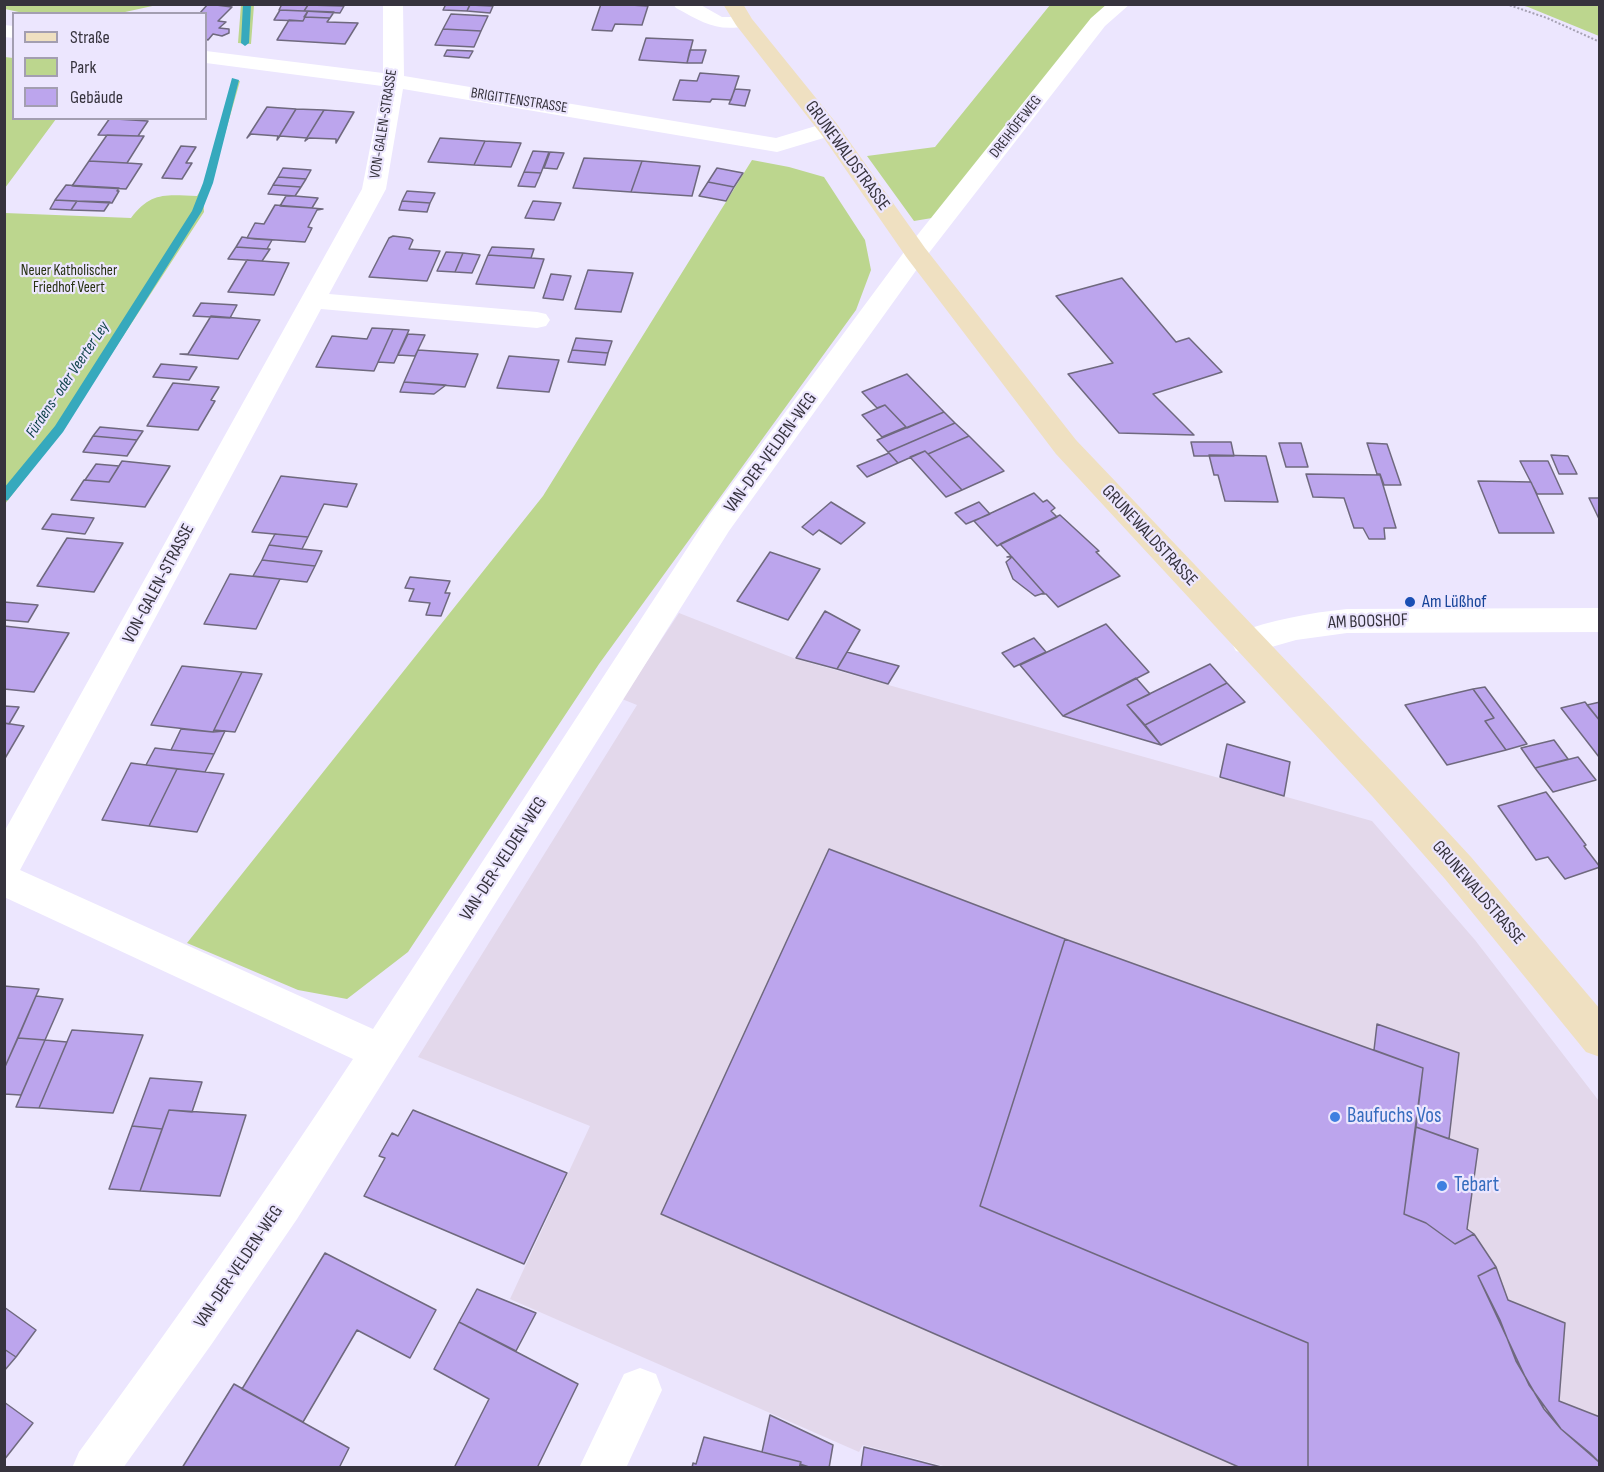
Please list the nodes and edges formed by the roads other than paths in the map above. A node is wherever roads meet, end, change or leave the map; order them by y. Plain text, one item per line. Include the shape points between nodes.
1 (393, 4) edge
2 (683, 4) edge
3 (1120, 4) edge
4 (738, 13) edge
5 (207, 57) edge
6 (394, 81) junction
7 (830, 129) junction
8 (916, 253) junction
9 (312, 300) junction
10 (537, 320) dead end
11 (1599, 620) edge
12 (1247, 642) junction
13 (4, 866) edge
14 (4, 880) edge
15 (1599, 1039) edge
16 (381, 1052) junction
17 (640, 1390) dead end
18 (95, 1467) edge
19 (602, 1467) edge

1 - 6 street, VON-GALEN-STRASSE
2 - 4 street via 719,23
3 - 8 street, DREIHÖFEWEG via 1098,22
4 - 7 street, GRUNEWALDSTRASSE
5 - 6 street, BRIGITTENSTRASSE
6 - 7 street, BRIGITTENSTRASSE via 777,145
6 - 9 street, VON-GALEN-STRASSE via 374,189
7 - 8 street, GRUNEWALDSTRASSE
8 - 12 street, GRUNEWALDSTRASSE via 1066,447
8 - 16 street, VAN-DER-VELDEN-WEG via 720,523
9 - 10 street
9 - 13 street, VON-GALEN-STRASSE
11 - 12 street, AM BOOSHOF via 1347,621 1275,631
12 - 15 street, GRUNEWALDSTRASSE via 1458,868
14 - 16 street
16 - 18 street, VAN-DER-VELDEN-WEG via 209,1311
17 - 19 street

